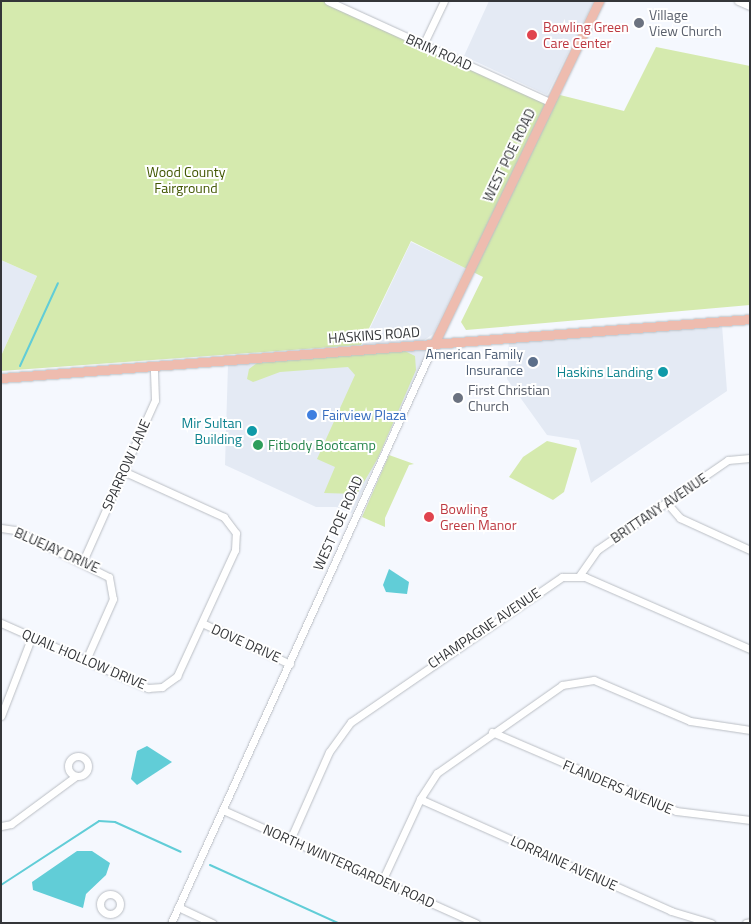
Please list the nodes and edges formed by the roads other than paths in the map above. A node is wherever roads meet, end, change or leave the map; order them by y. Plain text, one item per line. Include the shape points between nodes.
1 (328, 1) edge
2 (444, 1) edge
3 (599, 1) edge
4 (738, 1) edge
5 (750, 6) edge
6 (423, 45) junction
7 (550, 102) junction
8 (750, 319) edge
9 (434, 344) junction
10 (154, 366) junction
11 (1, 378) edge
12 (749, 456) edge
13 (124, 471) junction
14 (667, 503) junction
15 (1, 528) edge
16 (750, 550) edge
17 (83, 561) junction
18 (579, 576) junction
19 (1, 623) edge
20 (202, 623) junction
21 (32, 636) junction
22 (750, 649) edge
23 (86, 660) junction
24 (290, 664) junction
25 (1, 716) edge
26 (750, 730) edge
27 (492, 732) junction
28 (76, 776) dead end
29 (420, 799) junction
30 (223, 810) junction
31 (750, 820) edge
32 (1, 826) edge
33 (290, 840) junction
34 (382, 881) junction
35 (178, 907) junction
36 (108, 914) dead end
37 (750, 922) edge
38 (104, 923) edge
39 (171, 923) edge
40 (213, 923) edge
41 (476, 923) edge
42 (711, 923) edge
43 (746, 923) edge

1 - 6 street, BRIM ROAD
2 - 6 street
3 - 7 main road, WEST POE ROAD
4 - 5 street
6 - 7 street, BRIM ROAD
7 - 9 main road, WEST POE ROAD
8 - 9 main road, HASKINS ROAD
9 - 10 main road, HASKINS ROAD
9 - 24 street, WEST POE ROAD
10 - 11 main road, HASKINS ROAD
10 - 13 street, SPARROW LANE via 155,400
12 - 14 street, BRITTANY AVENUE via 728,460
13 - 17 street, SPARROW LANE
13 - 20 street, QUAIL HOLLOW DRIVE via 213,511 234,528 235,550
14 - 16 street via 680,518
14 - 18 street, BRITTANY AVENUE via 590,556
15 - 17 street, BLUEJAY DRIVE
17 - 23 street, BLUEJAY DRIVE via 106,573 114,590
18 - 22 street
18 - 33 street, CHAMPAGNE AVENUE via 553,581 351,722 329,752
19 - 21 street, QUAIL HOLLOW DRIVE
20 - 23 street, QUAIL HOLLOW DRIVE via 177,676 162,687 148,688
20 - 24 street, DOVE DRIVE
21 - 23 street, QUAIL HOLLOW DRIVE
21 - 25 street
24 - 30 street, WEST POE ROAD
26 - 27 street via 690,722 584,679 562,684
27 - 29 street via 443,768
27 - 31 street, FLANDERS AVENUE via 668,809 714,819
28 - 32 street via 11,824
29 - 34 street
29 - 42 street, LORRAINE AVENUE via 671,911
30 - 33 street, NORTH WINTERGARDEN ROAD
30 - 35 street, WEST POE ROAD
33 - 34 street, NORTH WINTERGARDEN ROAD
34 - 41 street, NORTH WINTERGARDEN ROAD
35 - 39 street, WEST POE ROAD
35 - 40 street
36 - 38 street
37 - 43 street

